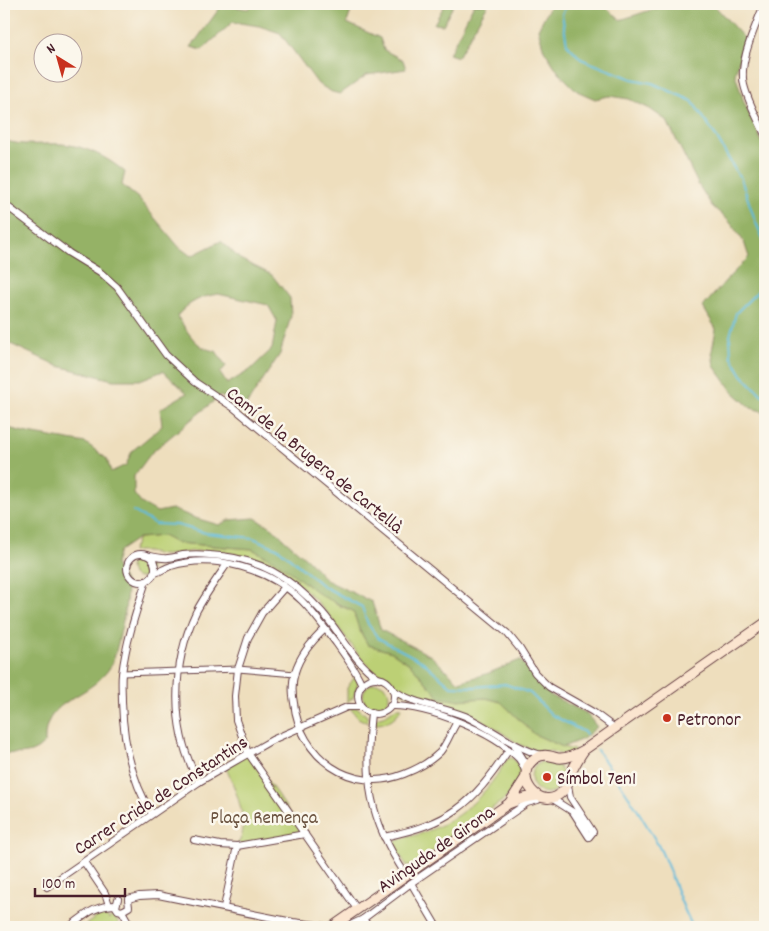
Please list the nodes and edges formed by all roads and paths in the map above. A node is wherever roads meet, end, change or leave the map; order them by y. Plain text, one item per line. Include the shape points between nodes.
1 (764, 4) edge
2 (765, 135) edge
3 (4, 205) edge
4 (146, 555) junction
5 (166, 559) junction
6 (227, 564) junction
7 (154, 573) junction
8 (146, 581) junction
9 (284, 588) junction
10 (765, 623) edge
11 (325, 629) junction
12 (362, 667) junction
13 (238, 669) junction
14 (179, 671) junction
15 (122, 673) junction
16 (295, 674) junction
17 (379, 679) junction
18 (364, 684) junction
19 (392, 689) junction
20 (358, 694) junction
21 (410, 700) junction
22 (391, 705) junction
23 (347, 707) junction
24 (362, 707) junction
25 (371, 713) junction
26 (457, 722) junction
27 (299, 728) junction
28 (616, 729) junction
29 (512, 743) junction
30 (584, 750) junction
31 (508, 751) junction
32 (248, 753) junction
33 (543, 755) junction
34 (558, 758) junction
35 (527, 772) junction
36 (368, 780) junction
37 (569, 781) junction
38 (199, 782) junction
39 (544, 797) junction
40 (508, 804) junction
41 (152, 814) junction
42 (305, 834) junction
43 (384, 837) junction
44 (194, 840) dead end
45 (238, 846) junction
46 (84, 862) junction
47 (409, 879) junction
48 (47, 888) dead end
49 (105, 893) junction
50 (128, 899) junction
51 (114, 903) junction
52 (224, 907) junction
53 (357, 909) junction
54 (122, 911) junction
55 (363, 919) junction
56 (296, 925) edge
57 (69, 927) edge
58 (131, 927) edge
59 (332, 927) edge
60 (346, 927) edge
61 (369, 927) edge
62 (436, 927) edge

1 - 2 street via 748,47 743,78
3 - 28 street, Camí de la Brugera de Cartellà via 117,287 166,355 195,382 234,408 507,633 549,687
4 - 5 street
4 - 7 street via 152,559
4 - 8 street via 132,556 126,567 130,578
5 - 7 street
5 - 12 street via 184,555 234,557 286,578 326,616
6 - 7 street via 188,563
6 - 9 street via 246,568
6 - 14 street via 196,612 185,641
7 - 8 street
8 - 15 street via 130,630
9 - 11 street via 301,600
9 - 13 street via 257,622
10 - 28 main road
11 - 16 street via 303,654
11 - 18 street
12 - 17 street
12 - 18 street
13 - 14 street
13 - 16 street
13 - 32 street via 236,720
14 - 15 street
14 - 38 street via 180,728 187,756
15 - 41 street via 123,724 129,756 141,796
16 - 27 street via 292,692
17 - 18 street
17 - 19 street
18 - 20 street
19 - 21 street
19 - 22 street
20 - 23 street, Carrer Crida de Constantins
20 - 24 street
21 - 22 street
21 - 29 street via 464,716
22 - 25 street via 382,713
22 - 26 street
23 - 24 street, Carrer Crida de Constantins
23 - 27 street, Carrer Crida de Constantins
24 - 25 street
25 - 36 street
26 - 31 street
26 - 36 street via 440,752 419,768 396,777
27 - 32 street, Carrer Crida de Constantins
27 - 36 street via 311,748 329,766
28 - 30 main road
29 - 33 street
29 - 35 street
30 - 34 main road
30 - 37 main road
31 - 35 street
31 - 43 street via 479,791 455,811 412,831
32 - 38 street, Carrer Crida de Constantins
32 - 42 street
33 - 34 main road
33 - 35 main road via 532,762
34 - 37 main road via 566,765
35 - 39 main road via 529,788
35 - 40 main road, Avinguda de Girona
36 - 43 street via 374,812
37 - 39 main road via 561,794
37 - 39 street via 570,797 593,832 589,837 573,812
38 - 41 street, Carrer Crida de Constantins
39 - 40 main road, Avinguda de Girona via 524,798
39 - 47 street, Avinguda de Girona via 526,803
40 - 47 main road, Avinguda de Girona
41 - 46 street, Carrer Crida de Constantins
42 - 45 street
42 - 53 street
43 - 47 street
44 - 45 street
45 - 52 street
46 - 48 street, Carrer Crida de Constantins
46 - 49 street
47 - 53 main road, Avinguda de Girona
47 - 55 street, Avinguda de Girona
47 - 62 street
49 - 51 street
49 - 51 street
50 - 51 street via 124,897
50 - 52 street via 158,895
50 - 54 street via 129,907
51 - 54 street
51 - 57 street via 95,908
52 - 56 street
53 - 59 main road, Avinguda de Girona
54 - 58 street
55 - 60 street, Avinguda de Girona
55 - 61 street
56 - 59 street

